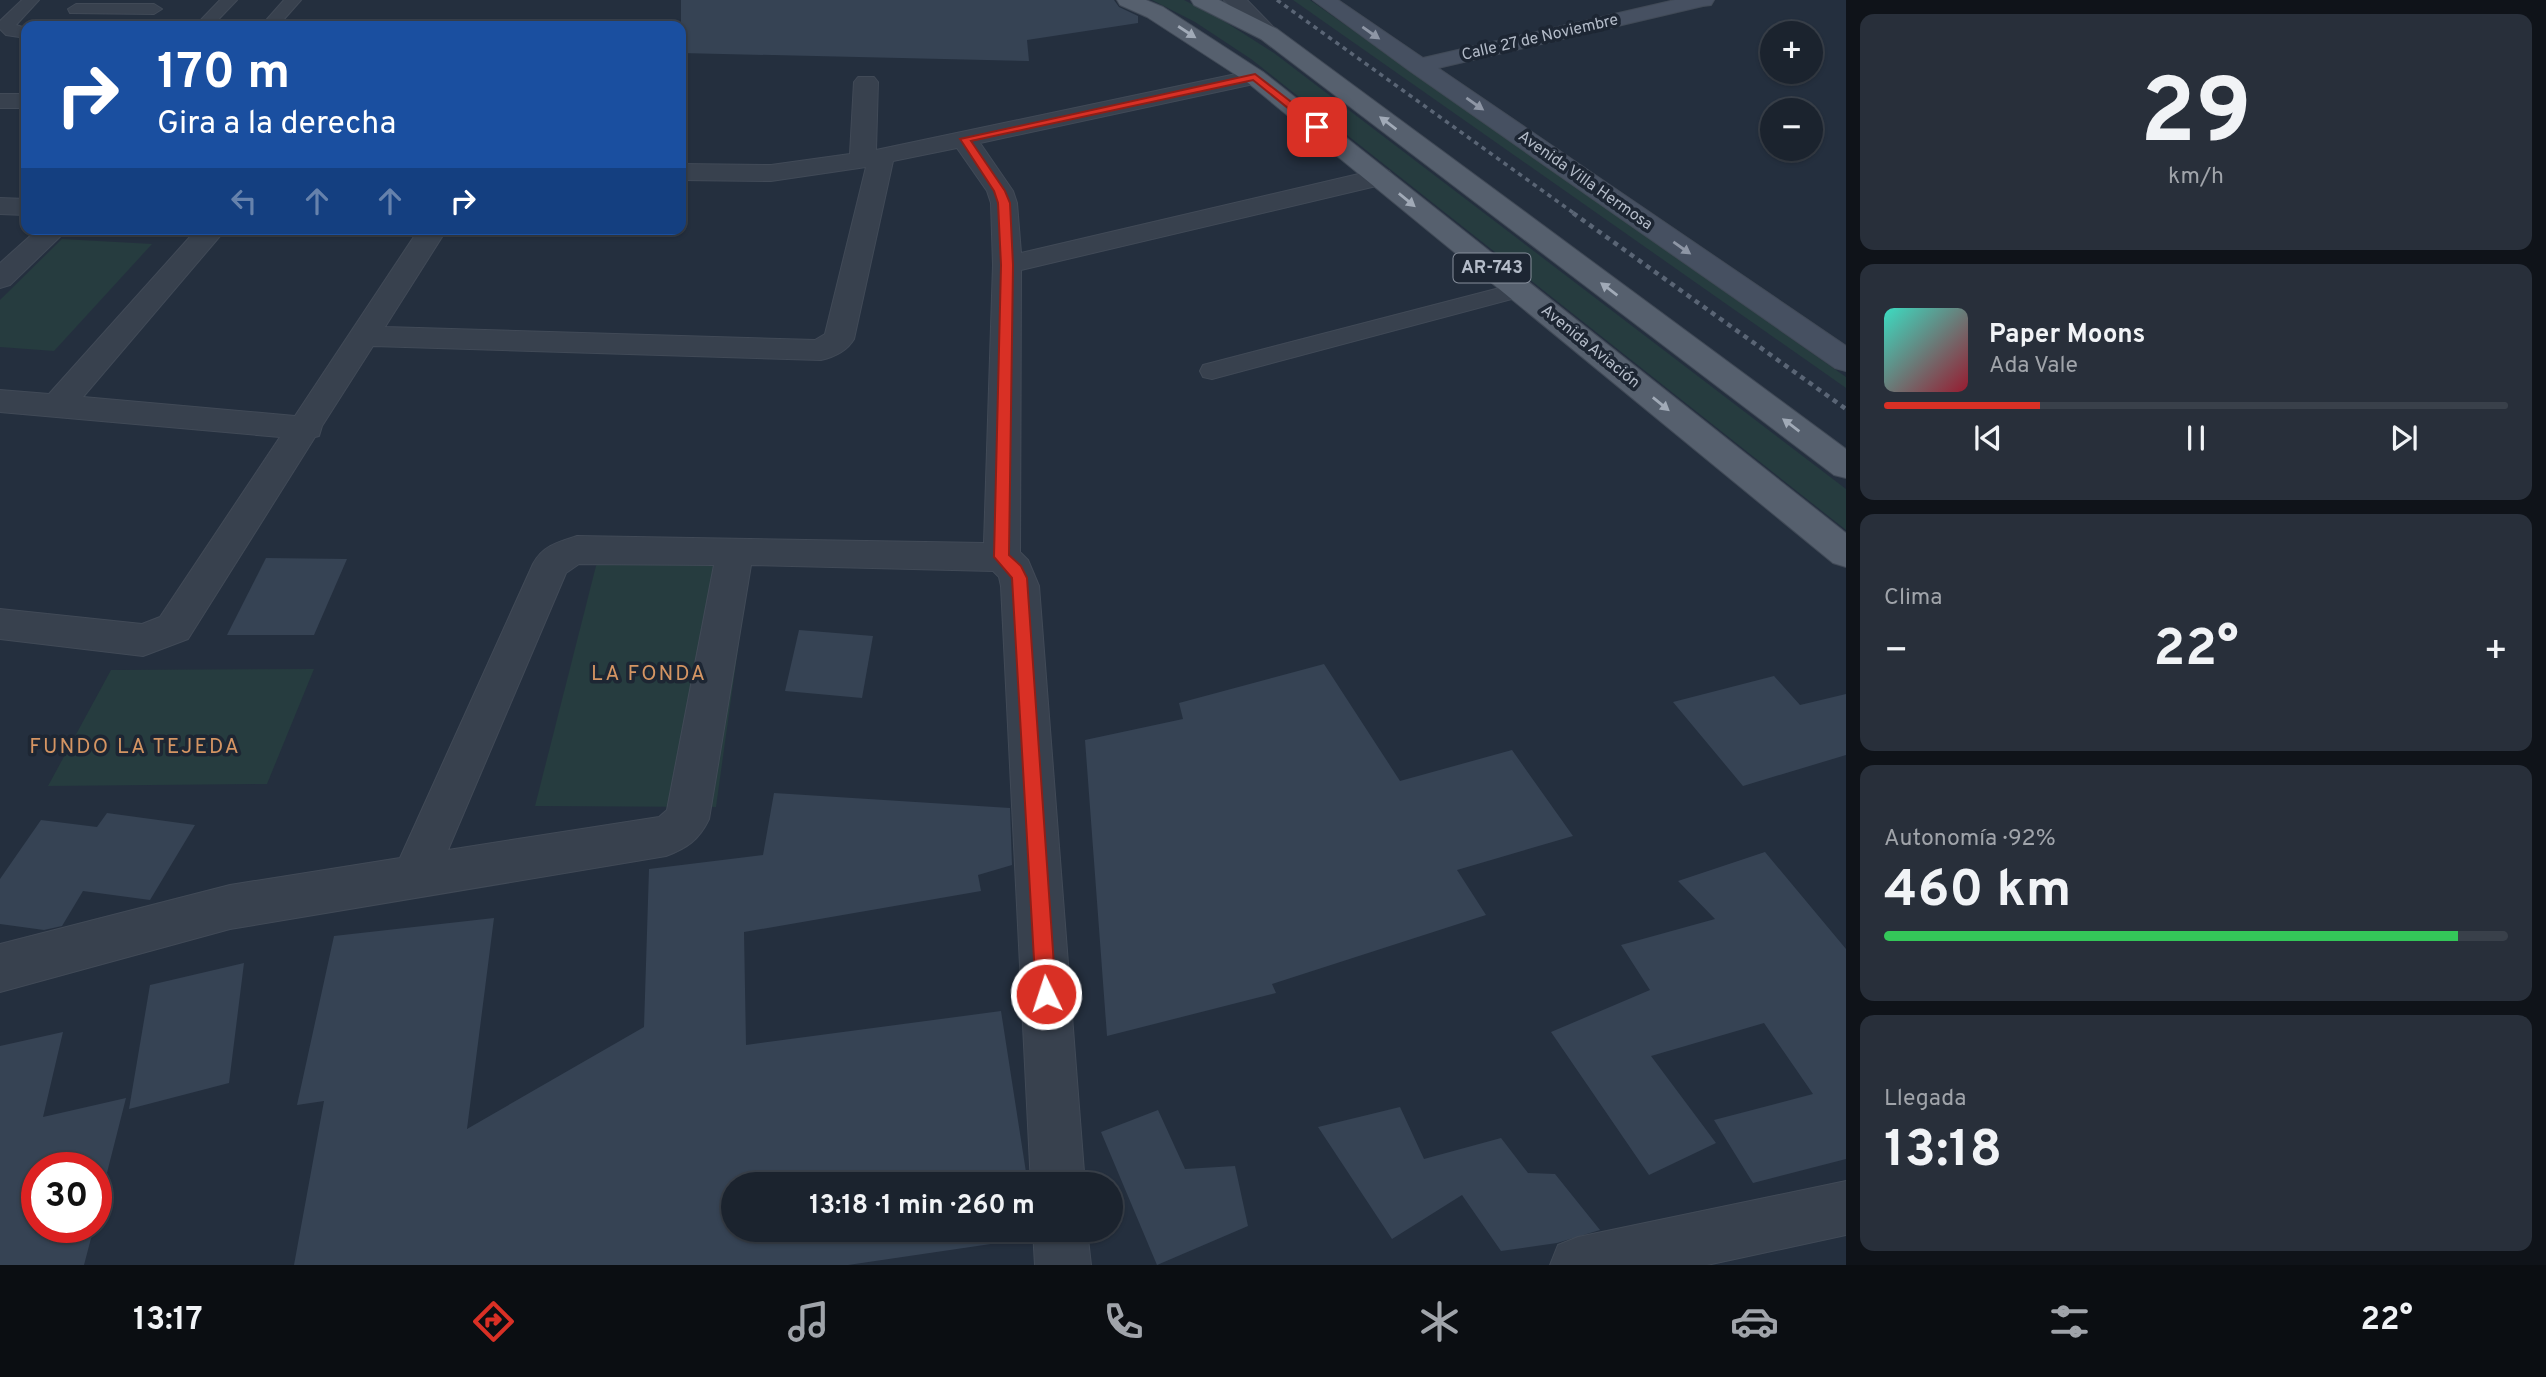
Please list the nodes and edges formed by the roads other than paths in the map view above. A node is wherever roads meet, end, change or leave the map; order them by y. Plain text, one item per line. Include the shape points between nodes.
1 (32, 0) edge
2 (229, 0) edge
3 (293, 0) edge
4 (1128, 0) edge
5 (1202, 0) edge
6 (1234, 0) edge
7 (1324, 0) edge
8 (1354, 0) edge
9 (1703, 0) edge
10 (158, 4) edge
11 (76, 9) dead end
12 (141, 21) edge
13 (207, 21) edge
14 (274, 21) edge
15 (21, 33) edge
16 (1269, 34) junction
17 (1431, 63) junction
18 (1255, 77) junction
19 (866, 82) dead end
20 (0, 101) edge
21 (21, 101) edge
22 (965, 139) junction
23 (872, 158) junction
24 (686, 172) edge
25 (1380, 177) junction
26 (0, 206) edge
27 (21, 207) edge
28 (48, 235) edge
29 (207, 235) edge
30 (429, 235) edge
31 (1007, 265) junction
32 (0, 279) edge
33 (1519, 290) junction
34 (1846, 333) edge
35 (364, 336) junction
36 (1846, 361) edge
37 (1212, 372) dead end
38 (0, 401) edge
39 (57, 406) junction
40 (307, 428) junction
41 (1846, 466) edge
42 (736, 551) junction
43 (1846, 553) edge
44 (1002, 557) junction
45 (0, 624) edge
46 (413, 879) junction
47 (0, 968) edge
48 (1057, 1172) edge
49 (1846, 1208) edge
50 (1061, 1242) edge
51 (1063, 1265) edge
52 (1578, 1265) edge

1 - 15 lane via 6,26
2 - 13 lane
3 - 14 lane
4 -> 18 main road, Avenida Aviación / AR-743 via 1155,12
5 - 16 main road, AR-743
6 - 16 street
7 -> 17 main road, Avenida Villa Hermosa
8 - 17 main road, Avenida Villa Hermosa
9 - 17 main road, Calle 27 de Noviembre
10 - 11 lane
10 - 12 lane
41 -> 16 main road, AR-743
17 - 34 main road, Avenida Villa Hermosa
17 -> 36 main road, Avenida Villa Hermosa
18 - 22 street
18 - 25 main road, Avenida Aviación / AR-743
19 - 23 street
20 - 21 street
22 - 23 street
22 - 31 street via 1002,197
23 - 24 street via 771,173
23 - 35 street via 839,339 821,350
25 - 31 street
25 -> 33 main road, Avenida Aviación / AR-743
26 - 27 street
28 - 32 street
29 - 39 street
30 - 35 street
31 - 44 street
33 - 37 lane
33 -> 43 main road, Avenida Aviación / AR-743
35 - 40 street
38 - 39 street
39 - 40 street
40 - 45 street via 174,628 143,640
42 - 44 street
42 - 46 street via 577,550 551,564
42 - 46 street via 687,819 678,829 666,836
44 - 48 street via 1015,570 1020,586
46 - 47 street via 230,907
49 - 52 street
50 - 51 street

